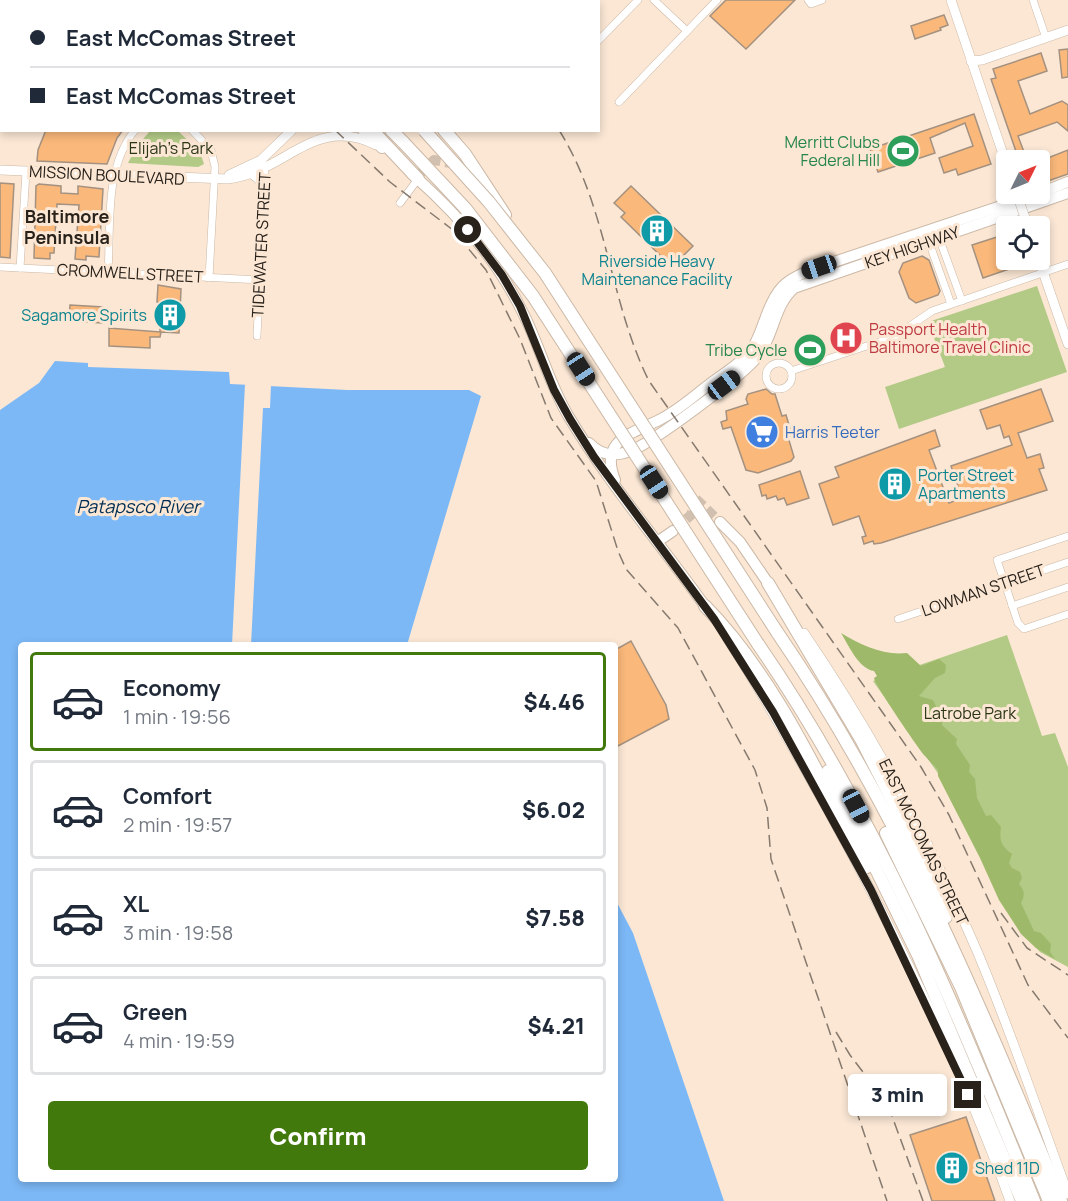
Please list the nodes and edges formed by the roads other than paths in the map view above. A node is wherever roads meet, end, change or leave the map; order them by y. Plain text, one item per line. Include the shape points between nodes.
1 (638, 0) edge
2 (654, 0) edge
3 (717, 0) edge
4 (822, 0) edge
5 (951, 0) edge
6 (1032, 0) edge
7 (809, 2) edge
8 (1068, 30) edge
9 (687, 31) junction
10 (1046, 38) junction
11 (600, 39) edge
12 (971, 61) junction
13 (619, 102) dead end
14 (134, 132) edge
15 (194, 132) edge
16 (290, 132) edge
17 (365, 132) edge
18 (374, 132) edge
19 (393, 132) edge
20 (426, 132) edge
21 (446, 132) edge
22 (381, 147) junction
23 (1002, 150) edge
24 (269, 154) junction
25 (265, 168) junction
26 (0, 170) edge
27 (26, 172) junction
28 (250, 174) junction
29 (114, 176) junction
30 (419, 176) junction
31 (214, 180) junction
32 (1068, 182) edge
33 (264, 188) junction
34 (1050, 189) edge
35 (1068, 193) edge
36 (400, 202) dead end
37 (1010, 204) edge
38 (506, 216) dead end
39 (932, 235) junction
40 (1068, 264) edge
41 (0, 267) edge
42 (20, 268) junction
43 (108, 272) junction
44 (1044, 272) junction
45 (209, 278) junction
46 (259, 280) junction
47 (962, 301) junction
48 (951, 304) junction
49 (1065, 326) edge
50 (257, 336) dead end
51 (1068, 345) edge
52 (791, 371) dead end
53 (580, 434) junction
54 (612, 455) junction
55 (618, 489) junction
56 (720, 522) tunnel mouth
57 (673, 531) tunnel mouth
58 (1068, 536) edge
59 (657, 542) junction
60 (1068, 562) edge
61 (768, 583) junction
62 (1004, 584) junction
63 (1068, 587) edge
64 (705, 606) junction
65 (1012, 606) junction
66 (1068, 614) edge
67 (898, 619) dead end
68 (777, 632) junction
69 (758, 644) junction
70 (970, 983) junction
71 (937, 998) junction
72 (1068, 1194) edge
73 (1010, 1201) edge
74 (1022, 1201) edge
75 (1034, 1201) edge
76 (1049, 1201) edge
77 (1061, 1201) edge

1 - 11 street
2 - 9 street
3 - 9 street
4 - 7 street
5 - 12 street
6 - 10 street
8 - 10 street
9 - 13 street
10 - 12 street
12 - 23 street
14 - 29 street
15 - 31 street via 211,150
16 - 24 street, MISSION BOULEVARD
17 - 22 main road
18 - 30 highway
19 - 69 highway, bridge via 465,208 533,296
20 - 68 highway, bridge via 489,202 551,282
21 - 38 highway
22 - 25 street, MISSION BOULEVARD via 356,137 328,136 309,142
22 - 30 main road
24 - 25 street, TIDEWATER STREET
24 - 31 street, MISSION BOULEVARD via 243,170
25 - 28 street, MISSION BOULEVARD
25 - 33 street, TIDEWATER STREET
26 - 27 street, MISSION BOULEVARD
27 - 29 street, MISSION BOULEVARD
27 - 42 street
28 - 31 street, MISSION BOULEVARD
28 - 33 street
29 - 31 street, MISSION BOULEVARD
29 - 43 street
30 - 36 street
30 - 53 main road via 468,230 508,284 554,390
31 - 45 street
32 - 34 main road, KEY HIGHWAY
33 - 46 street, TIDEWATER STREET
35 - 39 main road, KEY HIGHWAY
37 - 39 main road, KEY HIGHWAY
39 - 47 street
39 - 48 street
39 - 54 main road, KEY HIGHWAY via 794,288 782,301 766,343 749,366 639,447
39 - 54 main road, KEY HIGHWAY via 788,280 777,291 755,344 741,360 660,420 626,435
40 - 44 street
41 - 42 street, CROMWELL STREET
42 - 43 street, CROMWELL STREET
43 - 45 street, CROMWELL STREET
44 - 47 street
44 - 49 street
45 - 46 street, CROMWELL STREET
46 - 50 street, TIDEWATER STREET
47 - 48 street
48 - 52 street via 926,314 894,337
49 - 51 street
53 - 54 main road via 596,449
53 - 55 main road
54 - 55 main road via 611,468
55 - 59 main road
56 - 61 main road, EAST MCCOMAS STREET via 740,542
57 - 59 main road
58 - 62 street via 997,560
59 - 64 main road
60 - 62 street, LOWMAN STREET
61 - 70 highway via 879,773 936,893
61 - 72 street, EAST MCCOMAS STREET via 869,732 957,906 996,997
62 - 65 street
62 - 67 street, LOWMAN STREET
63 - 65 street
64 - 71 highway via 729,631 785,716
64 - 73 street via 758,687 871,890 963,1084
65 - 66 street via 1024,629
68 - 70 highway via 816,689 863,772
68 - 76 highway via 925,910 973,1014
69 - 71 highway via 851,817
69 - 75 highway via 803,712 895,880 960,1021
70 - 77 highway
71 - 74 highway

